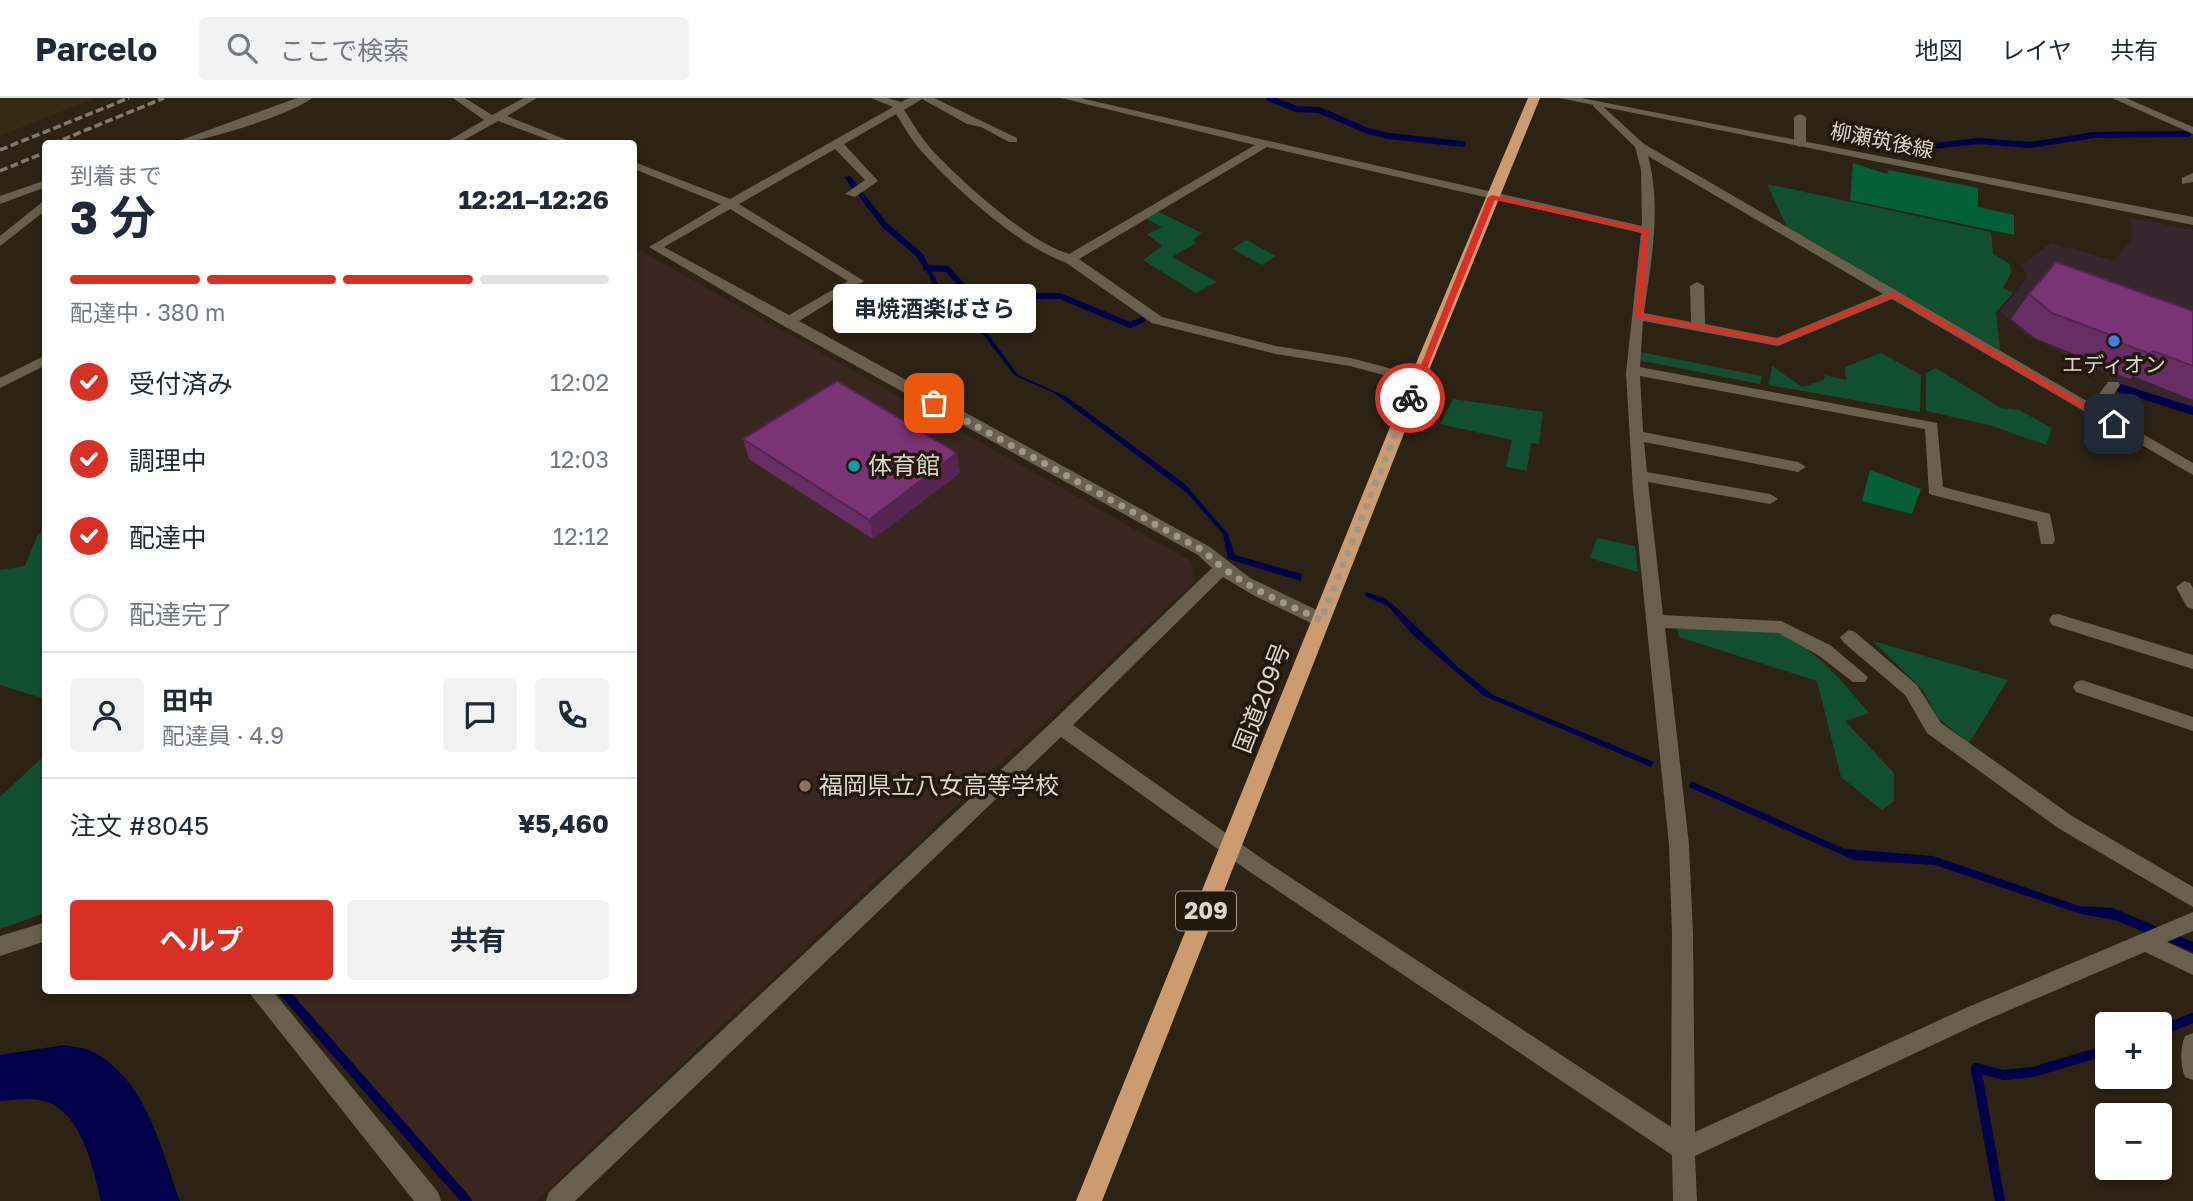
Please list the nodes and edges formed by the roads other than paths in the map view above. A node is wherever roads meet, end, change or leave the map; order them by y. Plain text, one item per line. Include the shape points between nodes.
1 (307, 98) edge
2 (458, 98) edge
3 (531, 98) edge
4 (876, 98) edge
5 (917, 98) edge
6 (926, 98) edge
7 (1066, 98) edge
8 (1128, 98) edge
9 (1534, 98) edge
10 (1564, 98) edge
11 (2117, 98) edge
12 (1597, 104) junction
13 (900, 107) junction
14 (1116, 110) junction
15 (1800, 117) dead end
16 (495, 118) junction
17 (2193, 131) edge
18 (188, 140) edge
19 (455, 140) edge
20 (560, 140) edge
21 (1013, 140) dead end
22 (836, 143) junction
23 (1264, 144) junction
24 (1800, 144) junction
25 (1640, 146) junction
26 (637, 167) edge
27 (42, 184) edge
28 (856, 191) dead end
29 (1492, 197) junction
30 (0, 200) edge
31 (728, 203) junction
32 (42, 206) edge
33 (2193, 221) edge
34 (1647, 231) junction
35 (0, 242) edge
36 (1070, 259) junction
37 (1697, 286) dead end
38 (1894, 294) junction
39 (1638, 316) junction
40 (787, 323) junction
41 (1698, 327) junction
42 (42, 361) edge
43 (1633, 370) junction
44 (1417, 380) junction
45 (0, 384) edge
46 (2113, 385) dead end
47 (2094, 412) junction
48 (1638, 436) junction
49 (1798, 467) dead end
50 (2193, 470) edge
51 (1641, 476) junction
52 (1770, 499) dead end
53 (2047, 540) dead end
54 (1221, 569) junction
55 (2184, 587) dead end
56 (2193, 603) edge
57 (1321, 620) junction
58 (2058, 620) dead end
59 (1656, 621) junction
60 (1849, 637) dead end
61 (2193, 662) edge
62 (1859, 677) dead end
63 (2082, 687) dead end
64 (2193, 724) edge
65 (1060, 726) junction
66 (1231, 848) junction
67 (2193, 898) edge
68 (2193, 921) edge
69 (42, 932) edge
70 (2144, 942) junction
71 (0, 946) edge
72 (2193, 965) edge
73 (261, 994) edge
74 (2193, 1044) edge
75 (2193, 1069) edge
76 (1683, 1149) junction
77 (429, 1201) edge
78 (558, 1201) edge
79 (1089, 1201) edge
80 (1685, 1201) edge

1 - 18 street
2 - 16 street
3 - 16 street
4 - 13 street
5 - 13 street
6 - 21 street
7 - 14 street
8 - 14 street
9 - 29 highway, 国道209号 / 209
10 - 12 street, 柳瀬筑後線
11 - 17 street
12 - 24 street, 柳瀬筑後線
12 - 25 street
13 - 22 street
13 - 36 street via 927,151 984,205 1054,254
14 - 23 street
15 - 24 street
16 - 19 street
16 - 20 street
22 - 28 street via 872,181
22 - 31 street
23 - 29 street
23 - 36 street
24 - 33 street, 柳瀬筑後線
25 - 34 street via 1646,161
25 - 38 street
26 - 31 street
27 - 30 street
29 - 34 street
29 - 44 highway, 国道209号 / 209
31 - 40 street via 857,281
31 - 40 street via 655,247
32 - 35 street
34 - 39 street
36 - 44 street via 1157,320
37 - 41 street
38 - 41 street via 1778,342
38 - 47 street
39 - 41 street
39 - 43 street
40 - 54 street via 1204,551
42 - 45 street
43 - 48 street
43 - 53 street via 1931,426 1935,490 2044,517
44 - 57 highway, 国道209号 / 209
46 - 47 street
47 - 50 street
48 - 49 street
48 - 51 street
51 - 52 street
51 - 59 street
54 - 57 street
54 - 65 street
55 - 56 street
57 - 66 highway, 国道209号 / 209
58 - 61 street
59 - 62 street via 1781,627 1824,650
59 - 76 street via 1679,844
60 - 67 street via 1911,690 1934,728 2065,822
63 - 64 street
65 - 66 street
65 - 78 street
66 - 76 street
66 - 79 highway, 国道209号 / 209
68 - 70 street
69 - 71 street
70 - 72 street
70 - 76 street
73 - 77 street
74 - 75 street
76 - 80 street

